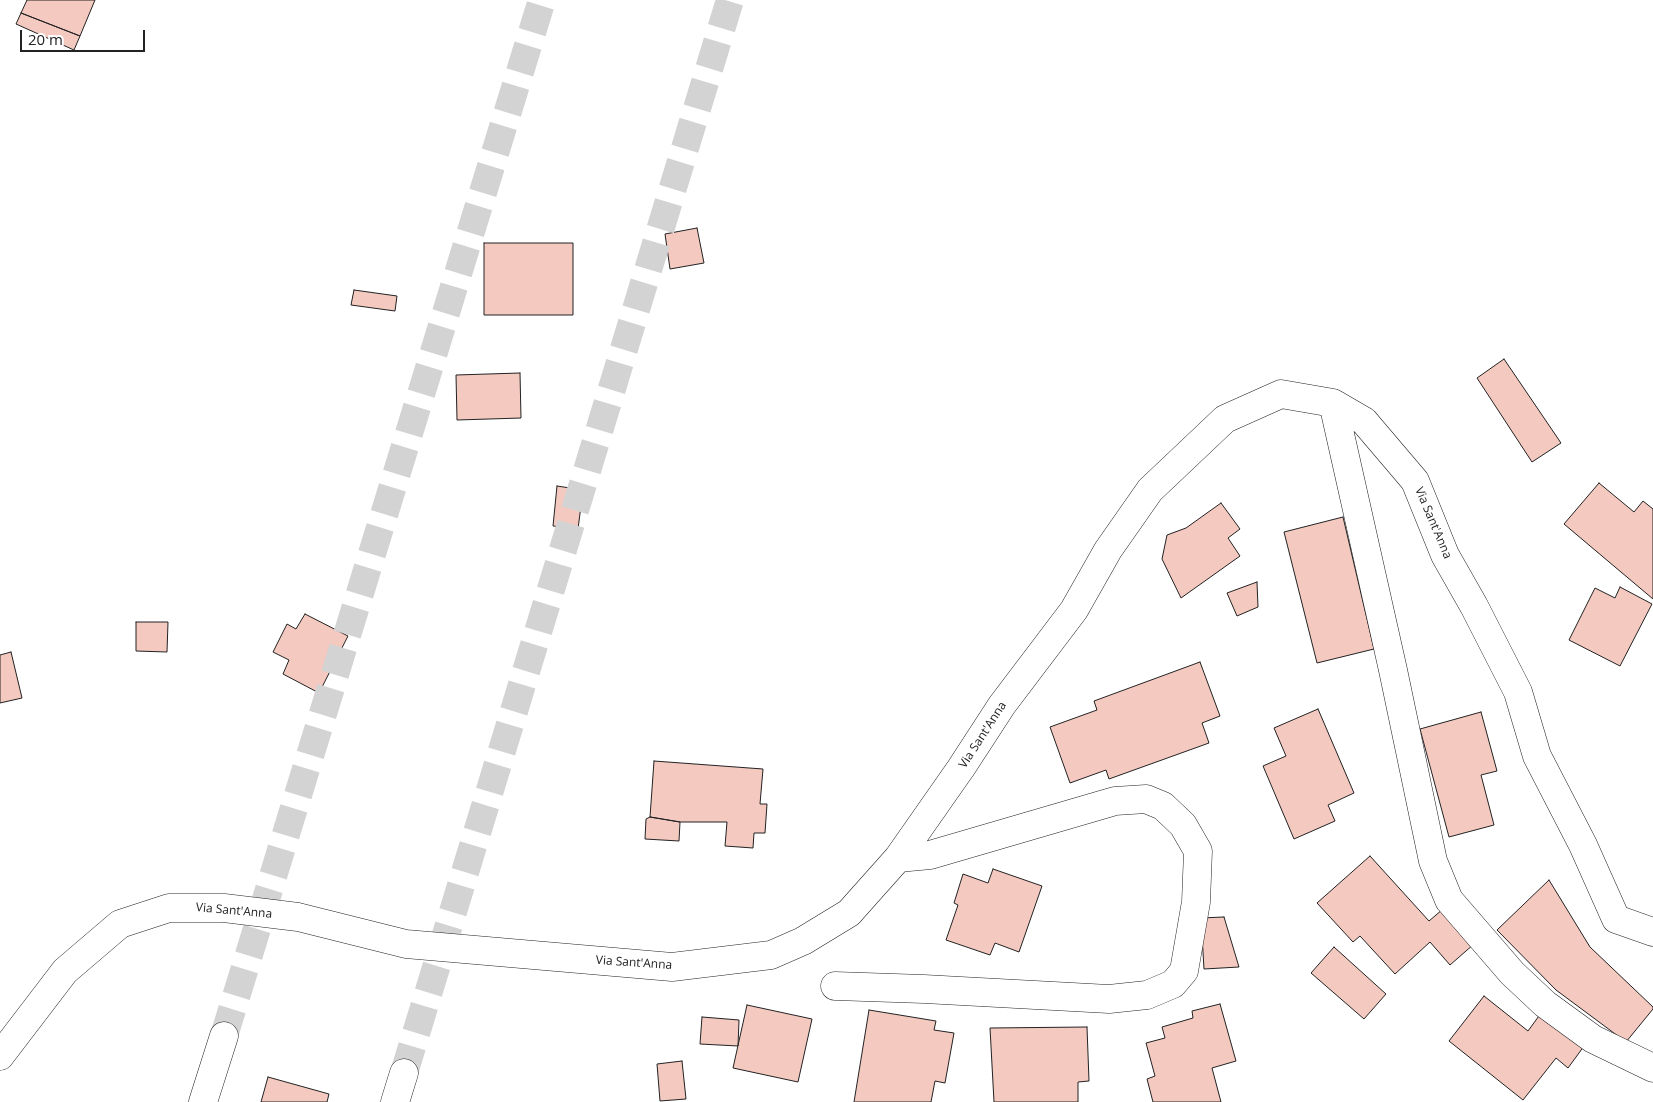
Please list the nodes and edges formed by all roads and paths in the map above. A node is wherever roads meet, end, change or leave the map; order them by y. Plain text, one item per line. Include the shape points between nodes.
1 (1333, 403) junction
2 (898, 858) junction
3 (1653, 932) edge
4 (835, 986) dead end
5 (224, 1036) tunnel mouth
6 (0, 1056) edge
7 (1653, 1068) edge
8 (404, 1073) tunnel mouth
9 (202, 1102) edge
10 (395, 1102) edge

1 - 2 main road, Via Sant'Anna via 1281,394 1225,419 1150,490 1108,550 1074,610 1002,705
1 - 3 main road, Via Sant'Anna via 1364,421 1415,481 1445,555 1518,692 1537,756 1583,845 1616,919
1 - 7 main road via 1433,861 1449,900 1512,973 1545,1004 1593,1039
2 - 4 main road via 930,855 1115,801 1146,799 1163,806 1183,825 1198,851 1196,902 1184,970 1173,984 1147,995 1109,999
2 - 6 main road, Via Sant'Anna via 849,913 803,941 770,955 672,966 406,944 298,918 224,908 169,908 120,924 65,970
5 - 9 main road
8 - 10 main road

